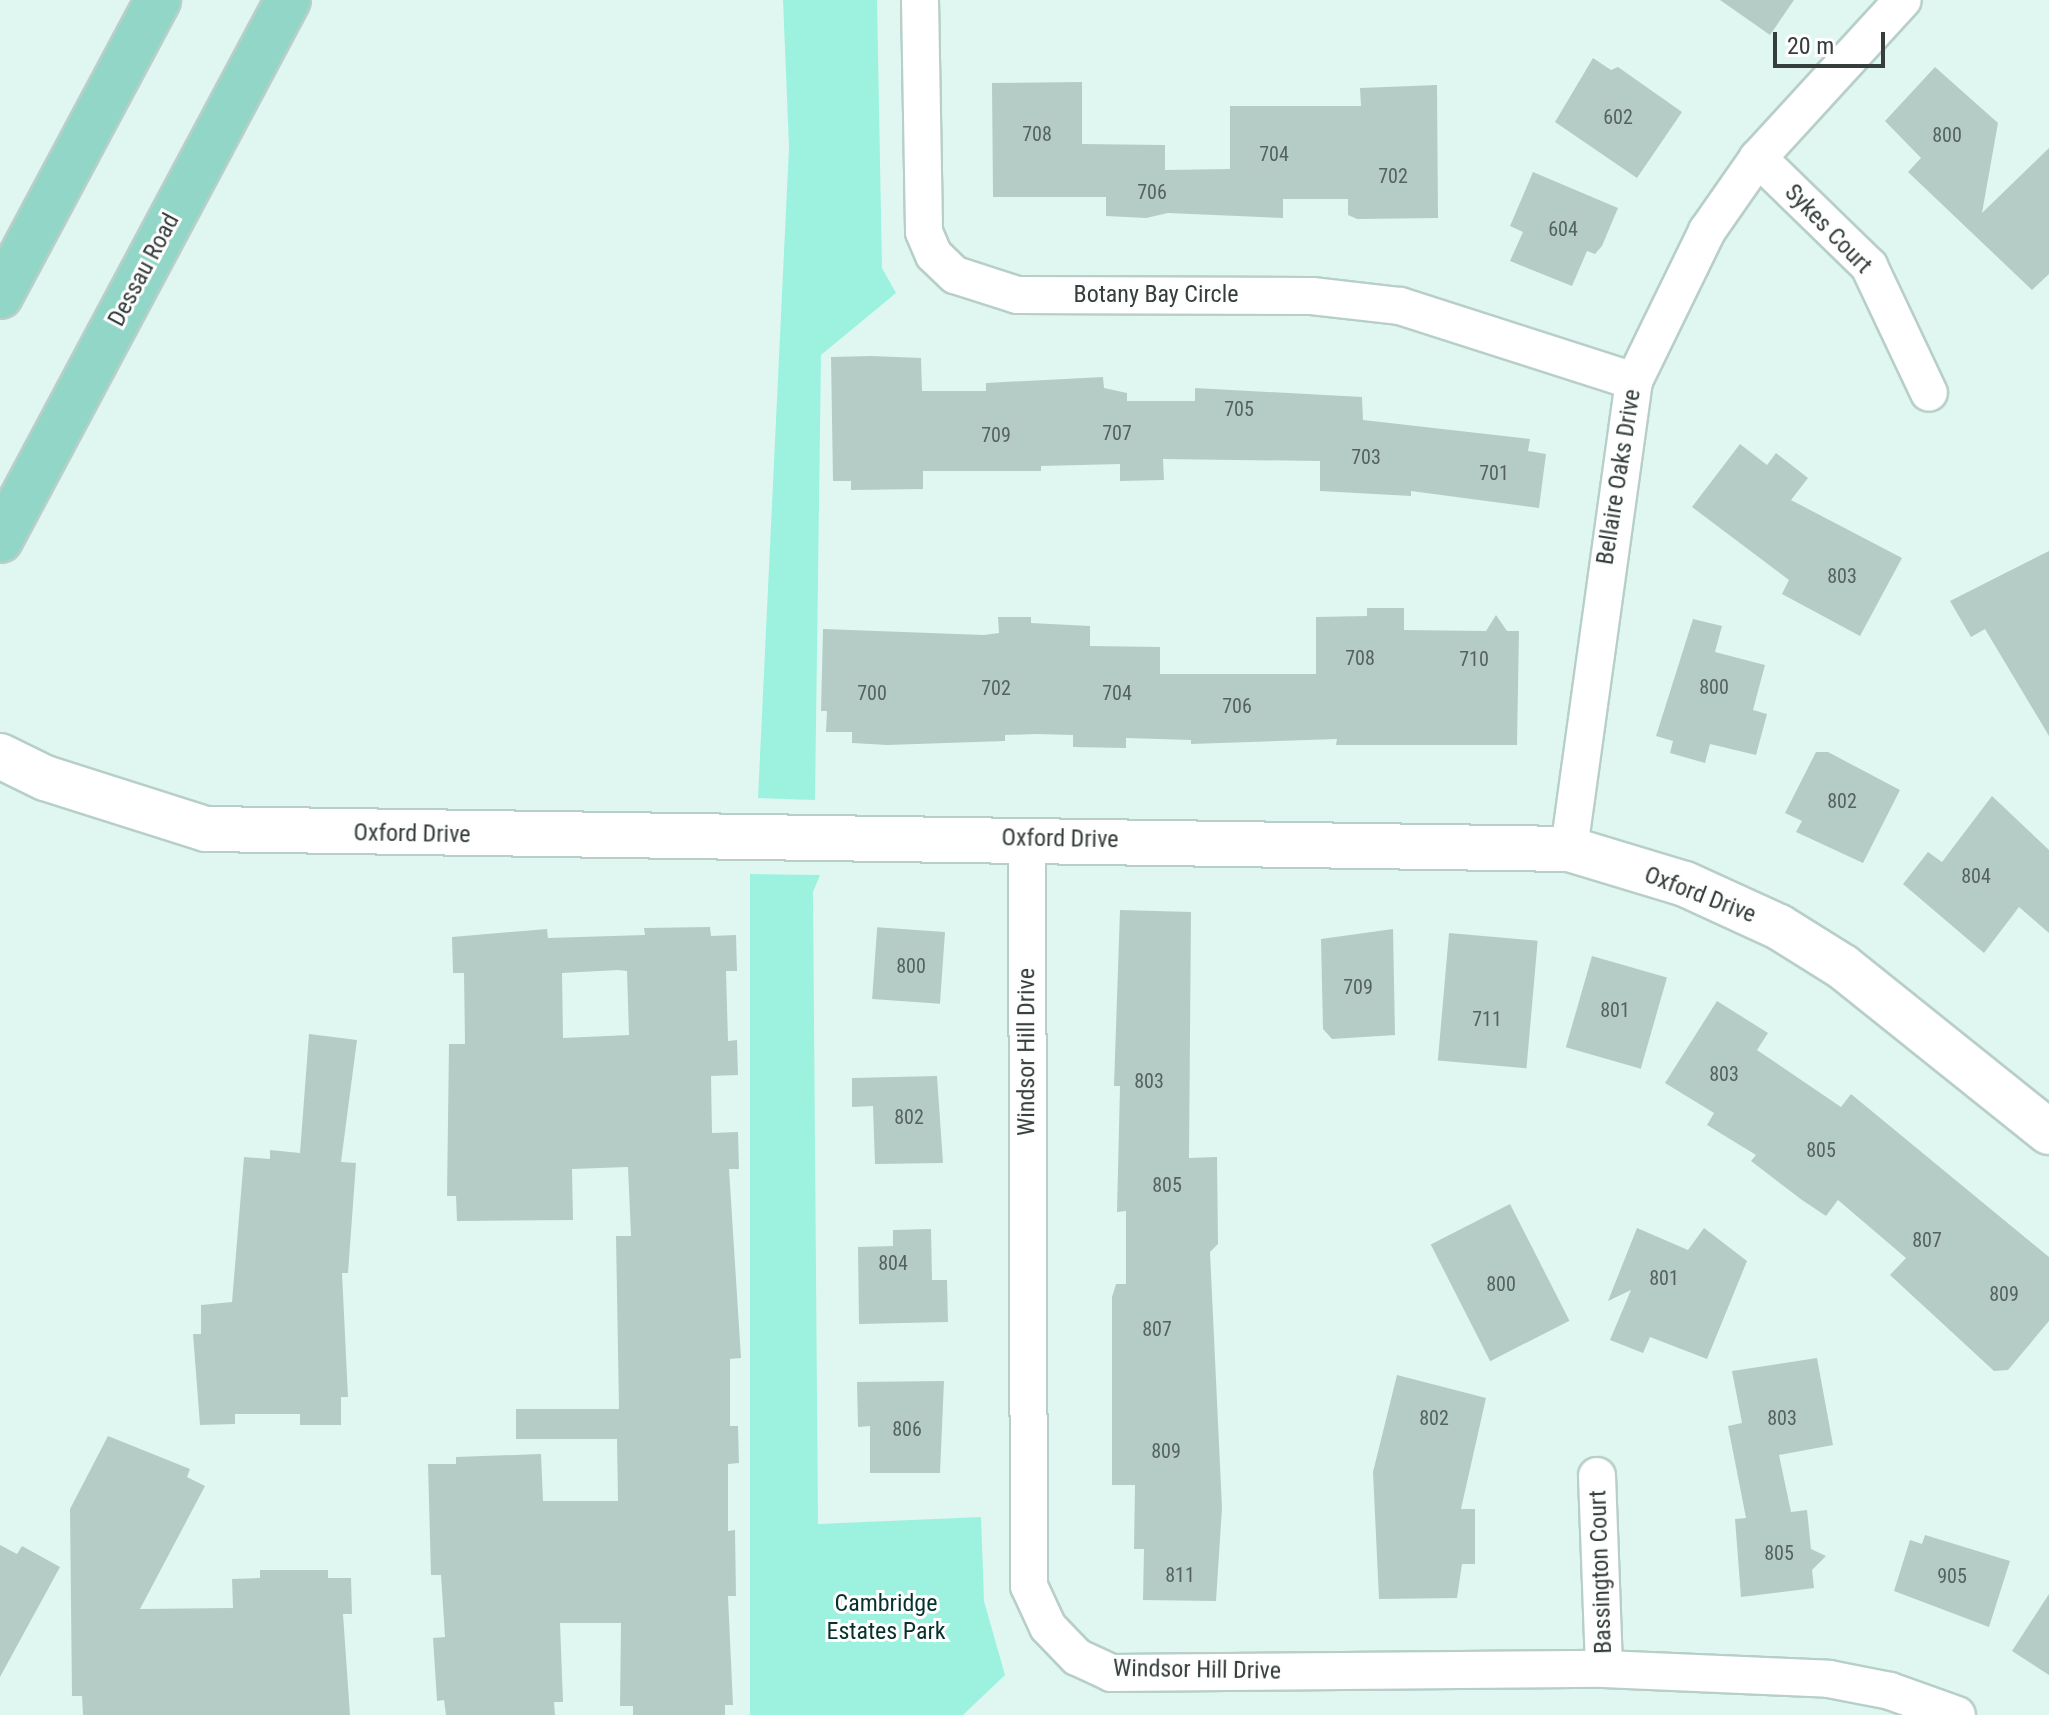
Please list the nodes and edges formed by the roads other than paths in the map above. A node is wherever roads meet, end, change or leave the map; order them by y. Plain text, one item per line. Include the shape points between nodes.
1 (158, 0) edge
2 (288, 0) edge
3 (920, 0) edge
4 (1903, 0) edge
5 (1758, 158) junction
6 (0, 296) edge
7 (1634, 381) junction
8 (1929, 393) dead end
9 (0, 540) edge
10 (0, 756) edge
11 (1027, 838) junction
12 (1569, 849) junction
13 (2049, 1132) edge
14 (1597, 1476) dead end
15 (1604, 1669) junction
16 (1957, 1715) edge

1 - 6 main road
2 - 9 main road, Dessau Road
3 - 7 street, Botany Bay Circle via 924,232 934,255 955,275 1017,295 1312,296 1400,306
4 - 5 street, Bellaire Oaks Drive
5 - 7 street, Bellaire Oaks Drive via 1707,231
5 - 8 street, Sykes Court via 1869,266
7 - 12 street, Bellaire Oaks Drive
10 - 11 street, Oxford Drive via 45,778 206,829
11 - 12 street, Oxford Drive
11 - 15 street, Windsor Hill Drive via 1029,1586 1048,1627 1077,1657 1111,1673
12 - 13 street, Oxford Drive via 1685,884 1779,927 1843,967
14 - 15 street, Bassington Court
15 - 16 street, Windsor Hill Drive via 1829,1679 1890,1691

